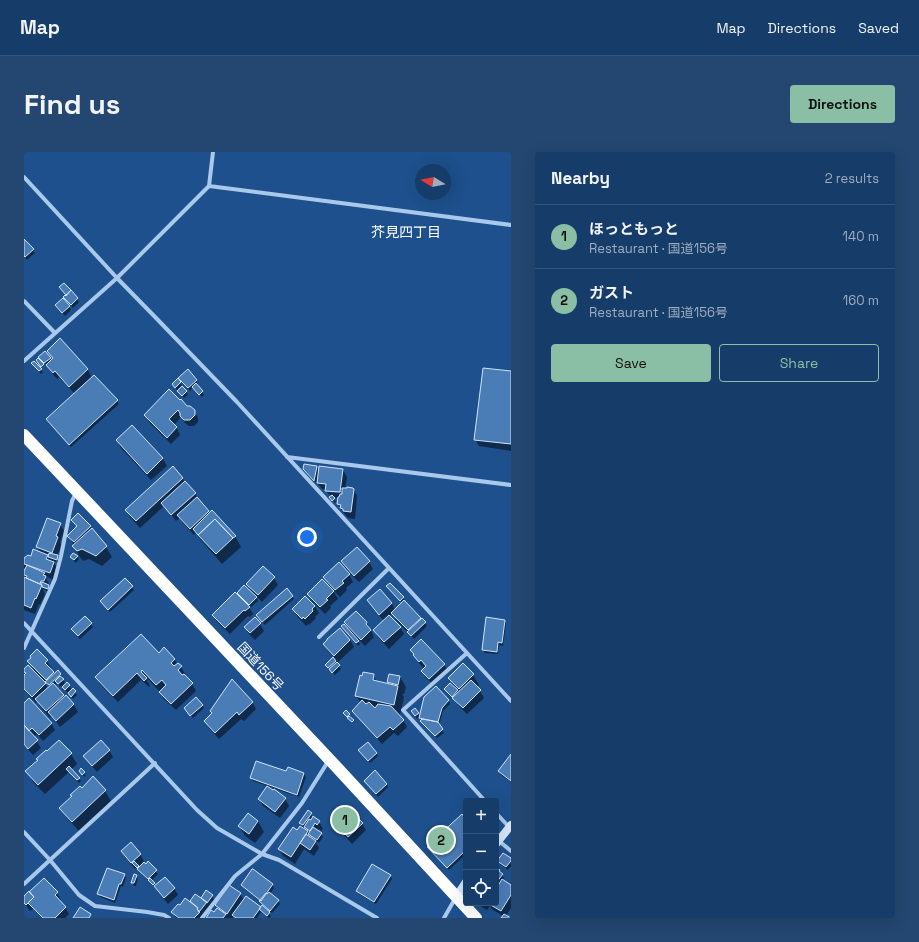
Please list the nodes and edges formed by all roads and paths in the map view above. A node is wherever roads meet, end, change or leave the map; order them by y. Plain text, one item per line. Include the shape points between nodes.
1 (213, 152) edge
2 (24, 177) edge
3 (209, 186) junction
4 (511, 225) edge
5 (117, 278) junction
6 (24, 301) edge
7 (55, 333) junction
8 (24, 361) edge
9 (24, 435) edge
10 (287, 457) junction
11 (511, 485) edge
12 (77, 491) junction
13 (390, 568) junction
14 (24, 623) edge
15 (32, 631) junction
16 (319, 637) dead end
17 (24, 648) edge
18 (467, 653) junction
19 (511, 701) edge
20 (330, 760) junction
21 (155, 763) junction
22 (482, 798) edge
23 (499, 816) edge
24 (510, 826) edge
25 (24, 832) edge
26 (499, 840) edge
27 (499, 844) edge
28 (511, 851) edge
29 (262, 854) junction
30 (50, 860) junction
31 (24, 884) edge
32 (463, 886) edge
33 (456, 897) junction
34 (169, 918) edge
35 (202, 918) edge
36 (377, 918) edge
37 (444, 918) edge
38 (476, 918) edge

1 - 3 street
2 - 5 street
3 - 4 street
3 - 5 street
5 - 7 street
5 - 10 street
6 - 7 street
7 - 8 street
9 - 12 highway, 国道156号
10 - 11 street
10 - 13 street
12 - 15 street via 72,501 55,579
12 - 20 highway, 国道156号
13 - 16 street
13 - 18 street
14 - 15 street
15 - 17 street
15 - 21 street
18 - 19 street
18 - 22 street via 403,710
20 - 29 street via 302,803
20 - 33 highway, 国道156号
21 - 29 street via 212,824
21 - 30 street
23 - 24 street
24 - 26 street
25 - 30 street
27 - 28 street
29 - 35 street via 235,876
29 - 36 street via 280,860
30 - 31 street
30 - 34 street via 79,895 95,906 146,912
32 - 33 street
33 - 37 street
33 - 38 highway, 国道156号

